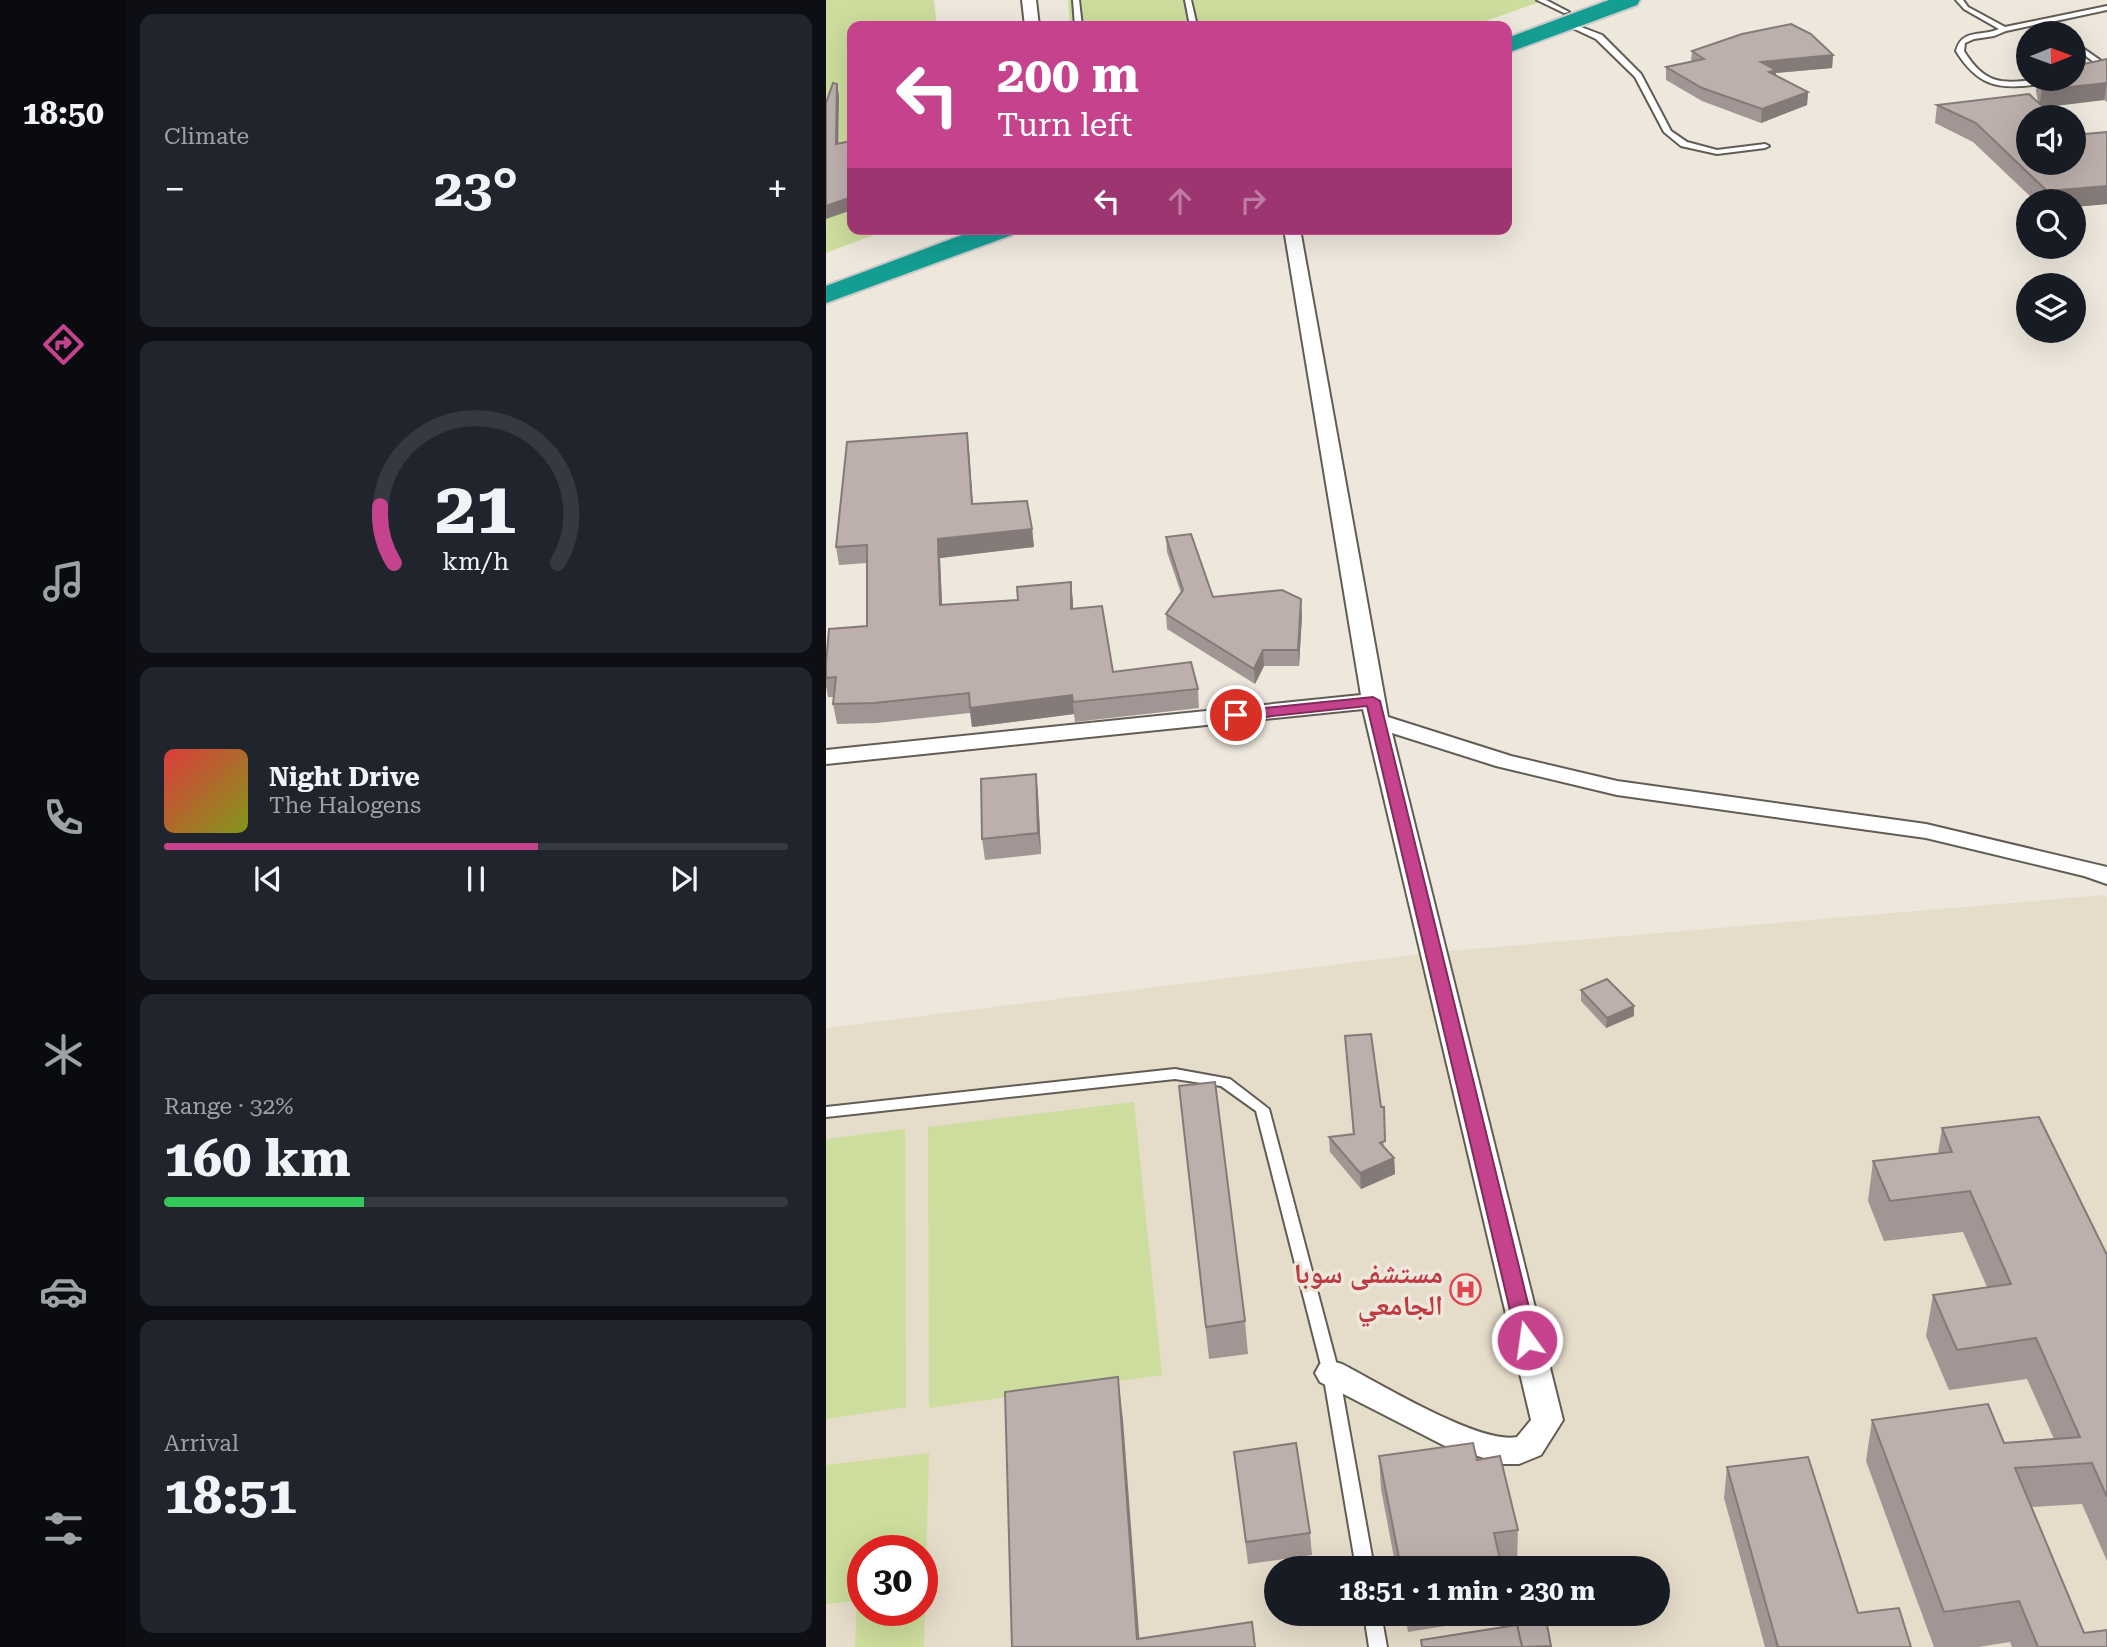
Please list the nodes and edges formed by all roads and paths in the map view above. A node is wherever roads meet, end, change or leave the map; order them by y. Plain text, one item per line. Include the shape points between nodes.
1 (1029, 0) edge
2 (1076, 0) edge
3 (1188, 0) edge
4 (1540, 0) edge
5 (1599, 0) edge
6 (1629, 0) edge
7 (1959, 0) edge
8 (2107, 8) edge
9 (1566, 18) junction
10 (1031, 21) edge
11 (1078, 21) edge
12 (1193, 21) edge
13 (2045, 21) edge
14 (2016, 27) edge
15 (2004, 29) junction
16 (1512, 33) edge
17 (1512, 44) edge
18 (2086, 53) edge
19 (2086, 72) edge
20 (2016, 83) edge
21 (1765, 146) dead end
22 (953, 235) edge
23 (987, 235) edge
24 (1293, 235) edge
25 (826, 282) edge
26 (826, 295) edge
27 (1375, 711) junction
28 (826, 757) edge
29 (2107, 876) edge
30 (826, 1112) edge
31 (1331, 1373) junction
32 (1363, 1556) edge
33 (1375, 1626) edge
34 (1378, 1647) edge

1 - 10 street
2 - 11 lane
3 - 12 lane
4 - 9 lane
5 - 9 highway
6 - 9 highway
7 - 15 lane
8 - 13 lane
9 - 16 highway
9 - 17 highway
9 - 21 lane via 1599,37 1633,70 1668,132 1684,144 1717,152
14 - 15 lane
15 - 20 lane via 1969,37 1960,51 1972,71 1985,80
18 - 19 lane via 2104,67
22 - 25 highway
23 - 26 highway
24 - 27 street
27 - 28 street
27 - 29 street via 1504,761 1606,785 1926,831
27 - 31 street via 1547,1420 1534,1444 1517,1452 1474,1445
30 - 31 lane via 1175,1074 1225,1082 1262,1109
31 - 32 lane
33 - 34 lane

